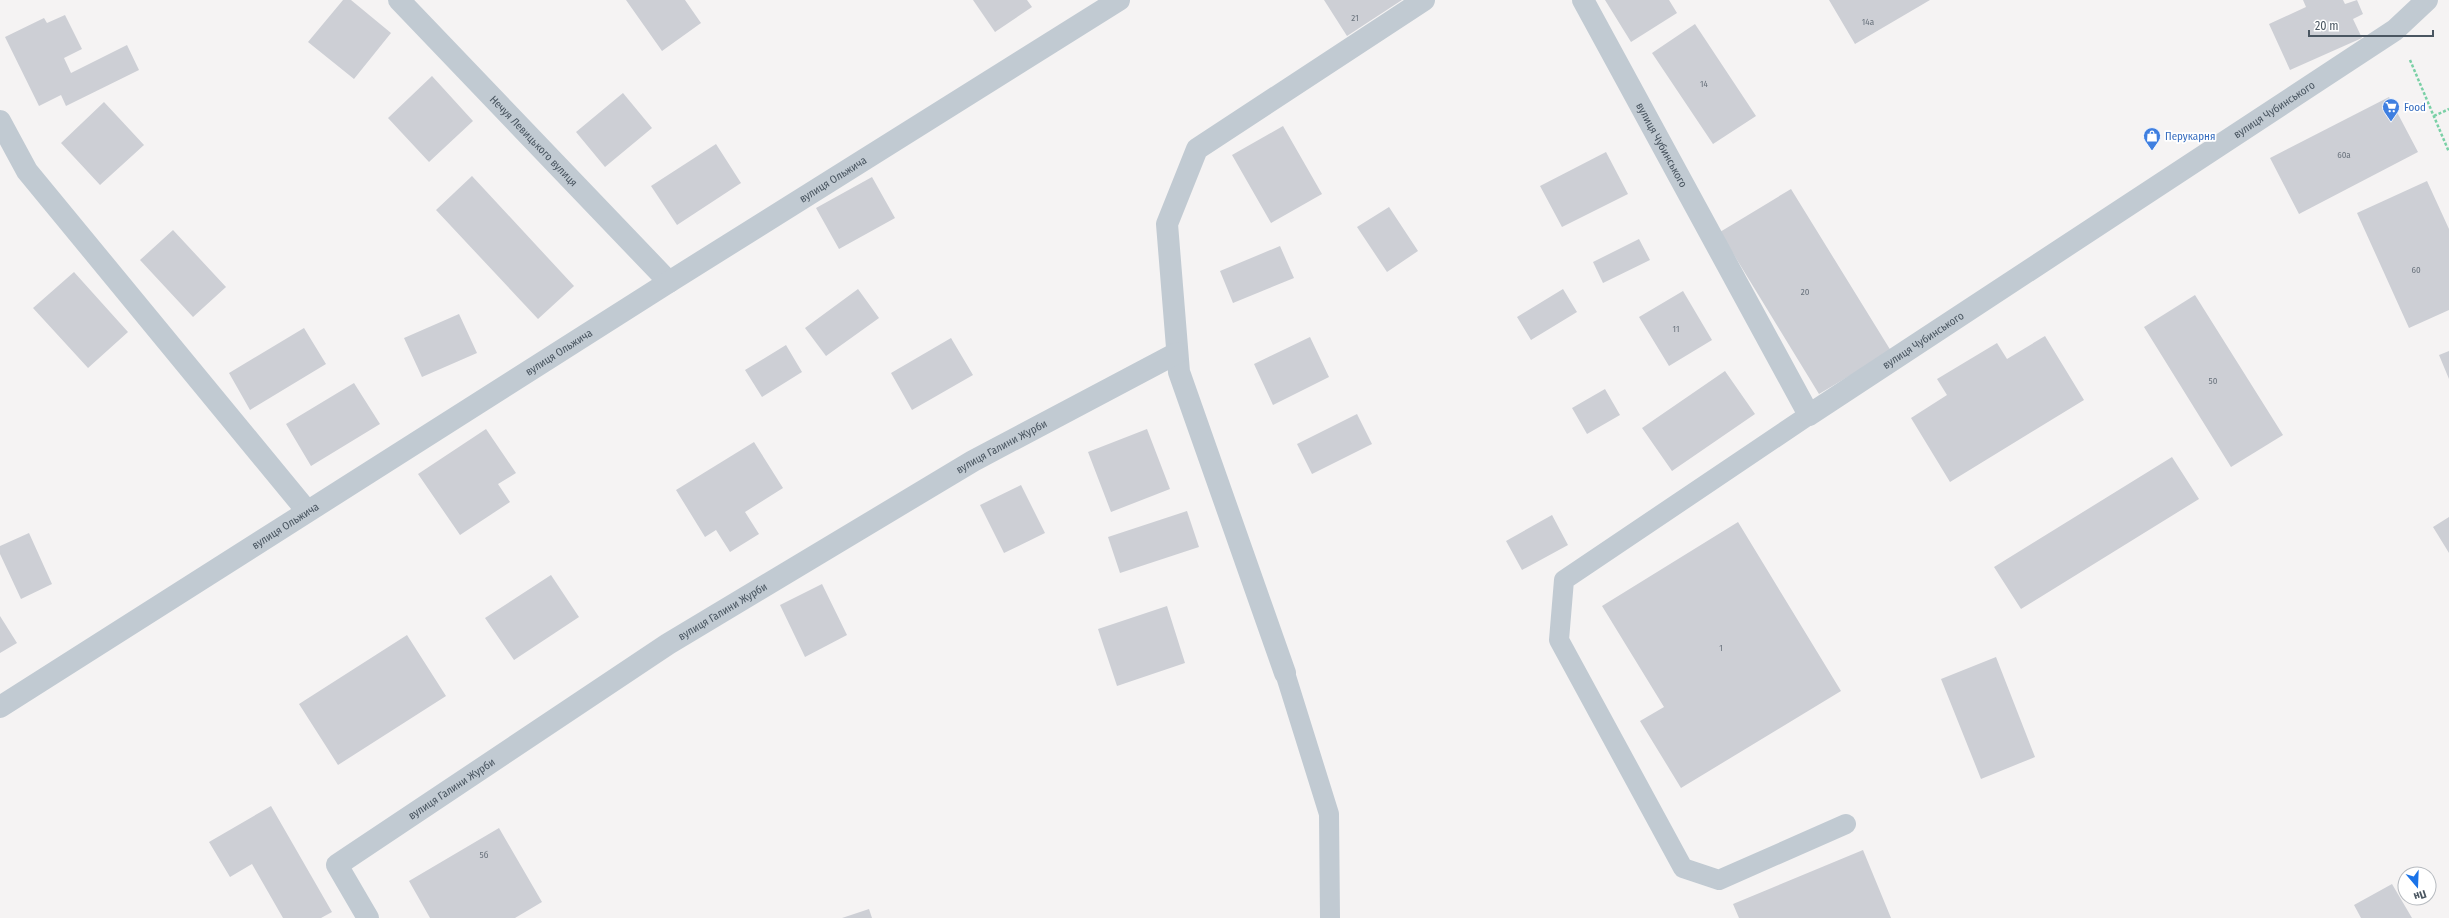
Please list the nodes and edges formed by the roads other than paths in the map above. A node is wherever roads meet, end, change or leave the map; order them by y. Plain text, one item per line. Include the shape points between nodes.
1 (399, 0) edge
2 (1120, 0) edge
3 (1424, 0) edge
4 (1584, 0) edge
5 (2427, 0) edge
6 (0, 121) edge
7 (668, 282) junction
8 (1177, 353) junction
9 (1809, 415) junction
10 (307, 511) junction
11 (1285, 673) joint
12 (0, 707) edge
13 (1846, 824) dead end
14 (368, 918) edge
15 (1330, 918) edge

1 - 7 street, Нечуя Левицького вулиця
2 - 7 street, вулиця Ольжича
3 - 8 street via 1197,149 1166,224
4 - 9 street, вулиця Чубинського
5 - 9 street, вулиця Чубинського via 2395,30
6 - 10 street via 27,171
7 - 10 street, вулиця Ольжича
8 - 11 street via 1179,372
8 - 14 street, вулиця Галини Журби via 973,460 668,644 337,865
9 - 13 lane via 1564,580 1559,640 1683,868 1719,880
10 - 12 street, вулиця Ольжича
11 - 15 lane via 1329,814

